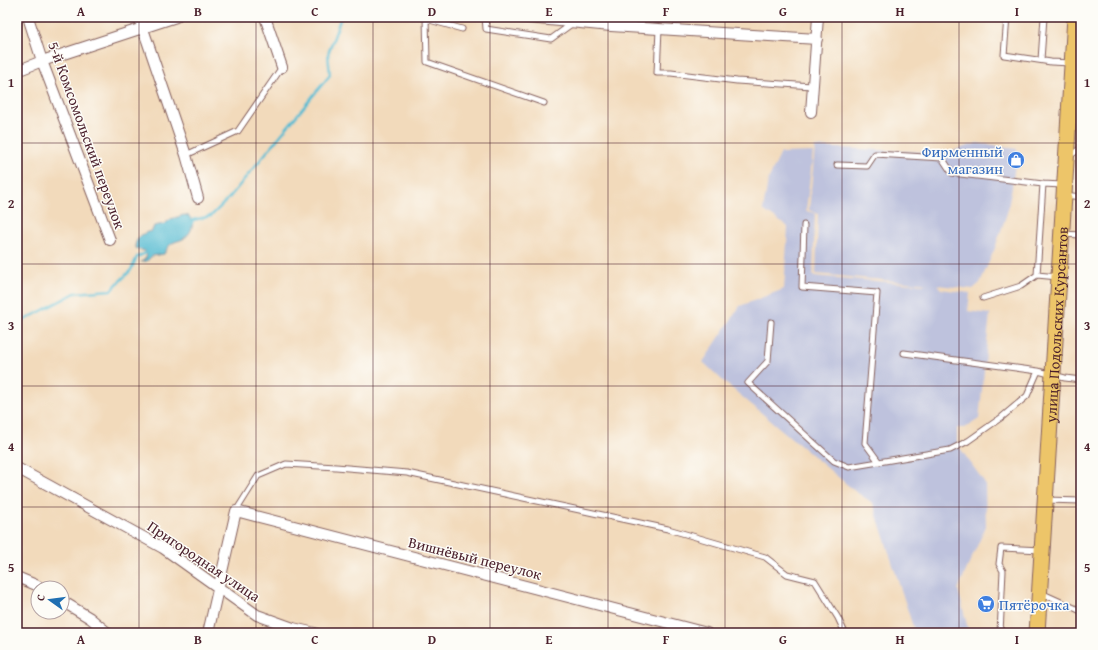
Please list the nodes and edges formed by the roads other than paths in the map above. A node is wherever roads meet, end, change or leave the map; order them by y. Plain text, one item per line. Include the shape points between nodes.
1 (28, 17) edge
2 (139, 17) edge
3 (176, 17) edge
4 (265, 17) edge
5 (485, 17) edge
6 (518, 17) edge
7 (818, 17) edge
8 (1007, 17) edge
9 (1044, 17) edge
10 (1074, 17) edge
11 (426, 18) edge
12 (574, 23) junction
13 (142, 28) junction
14 (462, 29) dead end
15 (659, 29) junction
16 (1078, 36) edge
17 (817, 39) junction
18 (1042, 60) junction
19 (42, 61) junction
20 (1072, 64) junction
21 (282, 67) joint
22 (17, 71) edge
23 (812, 86) junction
24 (544, 103) dead end
25 (811, 112) dead end
26 (1081, 148) edge
27 (186, 155) junction
28 (838, 165) dead end
29 (1043, 184) junction
30 (1064, 185) junction
31 (1081, 197) edge
32 (198, 198) dead end
33 (804, 225) dead end
34 (1061, 234) junction
35 (1081, 235) edge
36 (110, 240) dead end
37 (1037, 275) junction
38 (1059, 277) junction
39 (983, 298) dead end
40 (771, 322) dead end
41 (904, 353) dead end
42 (1038, 371) junction
43 (1053, 375) junction
44 (1081, 380) edge
45 (879, 462) junction
46 (17, 468) edge
47 (1045, 500) junction
48 (1081, 501) edge
49 (236, 511) junction
50 (1042, 550) junction
51 (17, 577) edge
52 (30, 582) edge
53 (219, 588) junction
54 (1040, 592) junction
55 (70, 606) edge
56 (1081, 611) edge
57 (108, 633) edge
58 (208, 633) edge
59 (315, 633) edge
60 (707, 633) edge
61 (845, 633) edge
62 (1000, 633) edge
63 (1037, 633) edge

1 - 19 street, 5-й Комсомольский переулок
2 - 13 street
3 - 13 street
4 - 21 street
5 - 12 lane via 486,29 551,38
6 - 12 street
7 - 17 street
8 - 18 lane via 1004,55
9 - 18 lane
10 - 16 main road, улица Подольских Курсантов
11 - 14 lane
11 - 24 lane via 427,62
12 - 15 street
13 - 19 street
13 - 27 street
15 - 17 street
15 - 23 lane via 657,73
16 - 20 main road, улица Подольских Курсантов
17 - 23 street
18 - 20 lane
19 - 22 street
19 - 36 street, 5-й Комсомольский переулок
20 - 30 main road, улица Подольских Курсантов
21 - 27 lane via 238,131
23 - 25 street
26 - 30 lane via 1071,155
27 - 32 street
28 - 29 lane via 867,166 875,154 942,158 952,173
29 - 30 lane
29 - 37 lane
30 - 31 lane
30 - 34 main road, улица Подольских Курсантов
33 - 45 lane via 802,288 877,293 866,442
34 - 35 lane
34 - 38 main road, улица Подольских Курсантов
37 - 38 lane
37 - 39 lane via 1021,286
38 - 43 main road, улица Подольских Курсантов
40 - 45 lane via 768,362 748,383 834,461 850,467
41 - 42 lane
42 - 43 lane
42 - 45 lane via 1027,396 968,441 950,450
43 - 44 lane
43 - 47 main road, улица Подольских Курсантов
46 - 53 street, Пригородная улица via 163,548
47 - 48 lane
47 - 50 main road, улица Подольских Курсантов
49 - 53 street
49 - 60 street, Вишнёвый переулок
49 - 61 lane via 258,476 286,464 407,473 668,529 765,557 787,574 815,581
50 - 54 main road, улица Подольских Курсантов
50 - 62 lane via 1001,548 999,564 1003,571
51 - 52 street
53 - 58 street
53 - 59 street, Пригородная улица via 257,615 292,628
54 - 56 lane
54 - 63 main road, улица Подольских Курсантов
55 - 57 street

